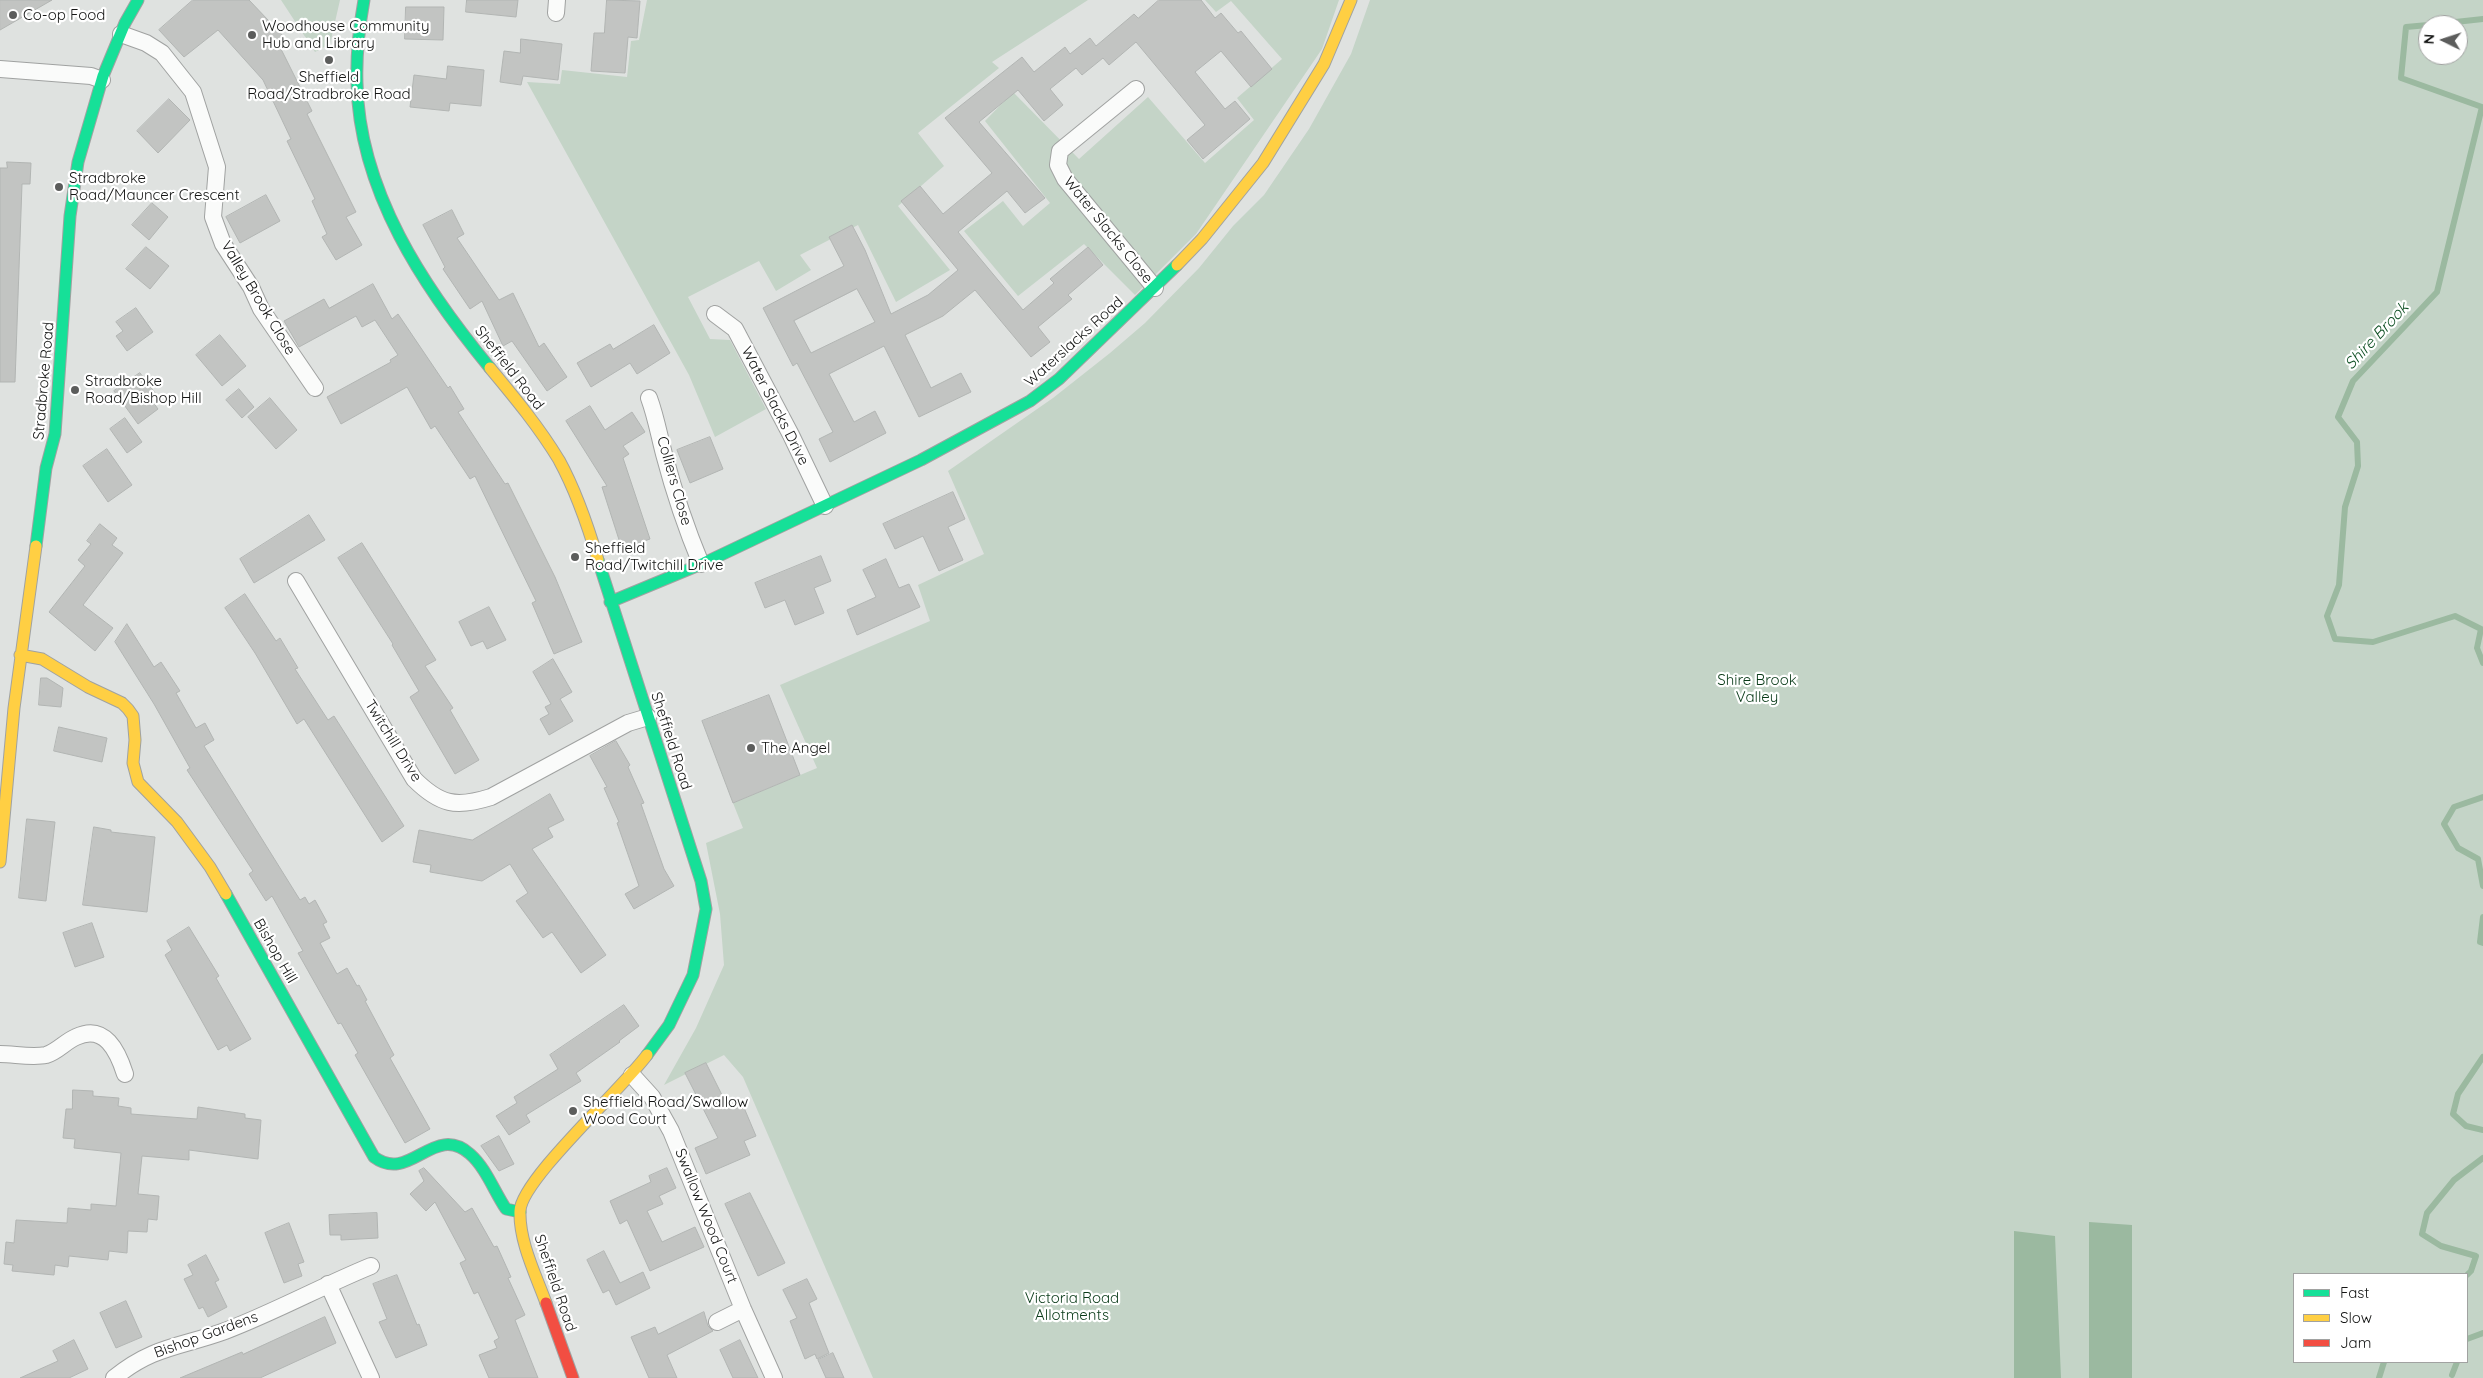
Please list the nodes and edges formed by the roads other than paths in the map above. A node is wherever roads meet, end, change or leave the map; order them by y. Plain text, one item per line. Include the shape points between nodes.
1 (138, 0) edge
2 (364, 0) edge
3 (1350, 0) edge
4 (121, 34) junction
5 (0, 69) edge
6 (102, 80) junction
7 (1136, 89) dead end
8 (1155, 288) junction
9 (715, 314) dead end
10 (315, 388) dead end
11 (649, 398) dead end
12 (825, 506) junction
13 (701, 564) junction
14 (296, 581) dead end
15 (610, 602) junction
16 (20, 654) junction
17 (648, 717) junction
18 (0, 862) edge
19 (0, 1054) edge
20 (125, 1074) dead end
21 (632, 1076) junction
22 (520, 1212) junction
23 (371, 1266) dead end
24 (328, 1284) junction
25 (743, 1309) junction
26 (717, 1322) dead end
27 (114, 1378) edge
28 (371, 1378) edge
29 (573, 1378) edge
30 (774, 1378) edge

1 - 4 street, Stradbroke Road
2 - 15 street, Sheffield Road via 357,28 355,63 359,110 365,143 388,212 406,248 452,321 559,461 581,511
3 - 8 street, Waterslacks Road via 1324,64 1263,163 1202,239
4 - 6 street, Stradbroke Road
4 - 10 street, Valley Brook Close via 162,53 193,92 217,167 213,217 223,244 251,286 261,309
5 - 6 street via 91,76
6 - 16 street, Stradbroke Road via 84,142 72,206 63,346 55,408 56,440 46,468
7 - 8 street, Water Slacks Close via 1060,151 1058,165 1065,179
8 - 12 street, Waterslacks Road via 1059,379 1030,401 921,460
9 - 12 street, Water Slacks Drive via 736,328
11 - 13 street, Colliers Close via 682,516
12 - 13 street, Waterslacks Road
13 - 15 street, Waterslacks Road
14 - 17 street, Twitchill Drive via 414,779 439,800 454,804 474,803 491,797 628,723
15 - 17 street, Sheffield Road
16 - 18 street, Stradbroke Road
16 - 22 street, Bishop Hill via 42,659 122,703 133,716 133,763 138,782 177,822 210,867 374,1157 386,1165 400,1165 436,1146 451,1144 468,1152 506,1209
17 - 21 street, Sheffield Road via 701,881 706,909 693,975 685,995 669,1025
19 - 20 street via 46,1055 76,1036 91,1034 104,1037 117,1050
21 - 22 street, Sheffield Road via 540,1172 522,1199
21 - 25 street, Swallow Wood Court via 652,1097 671,1131
22 - 29 street, Sheffield Road via 533,1270
23 - 24 street, Bishop Gardens
24 - 27 street, Bishop Gardens via 224,1331 150,1354
24 - 28 street
25 - 26 street
25 - 30 street, Swallow Wood Court

